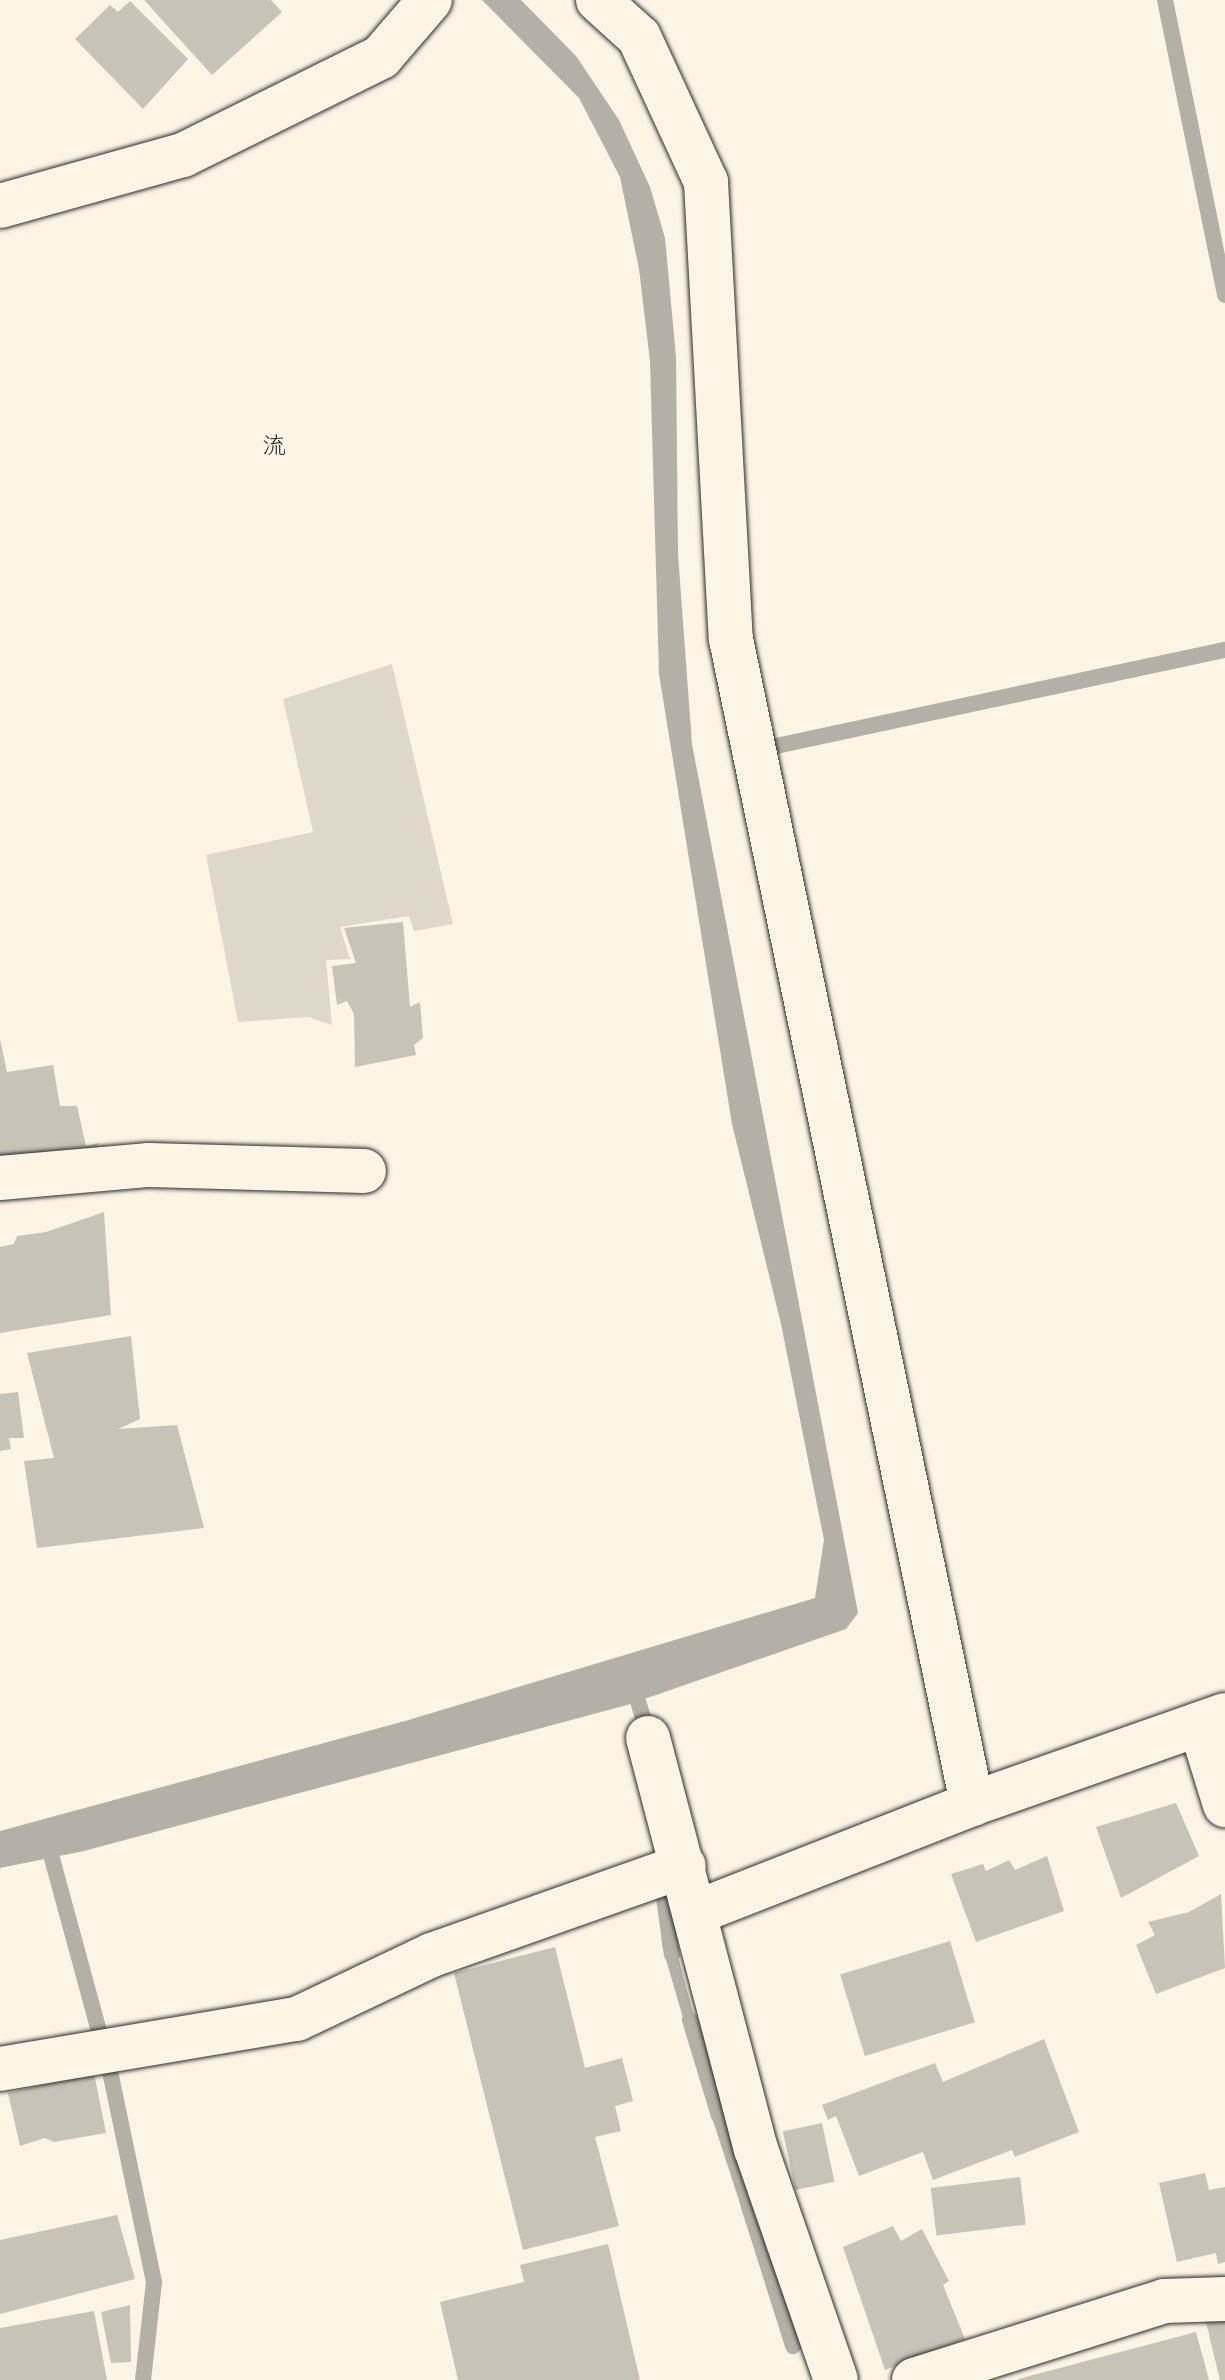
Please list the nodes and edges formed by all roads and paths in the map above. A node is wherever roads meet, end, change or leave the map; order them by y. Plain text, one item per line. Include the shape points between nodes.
1 (430, 0) edge
2 (598, 0) edge
3 (0, 206) edge
4 (364, 1171) dead end
5 (0, 1178) edge
6 (1213, 1720) edge
7 (648, 1738) dead end
8 (972, 1804) junction
9 (1225, 1805) edge
10 (684, 1866) junction
11 (697, 1912) junction
12 (0, 2069) edge
13 (1225, 2299) edge
14 (836, 2380) edge
15 (914, 2380) edge

1 - 3 street via 381,57 183,155
2 - 8 street via 639,37 706,182 731,639
4 - 5 street via 149,1165
6 - 8 street
6 - 9 street
7 - 10 street
8 - 11 street
10 - 11 street
10 - 12 street via 432,1955 297,2019
11 - 14 street via 756,2149
13 - 15 street via 1164,2301

